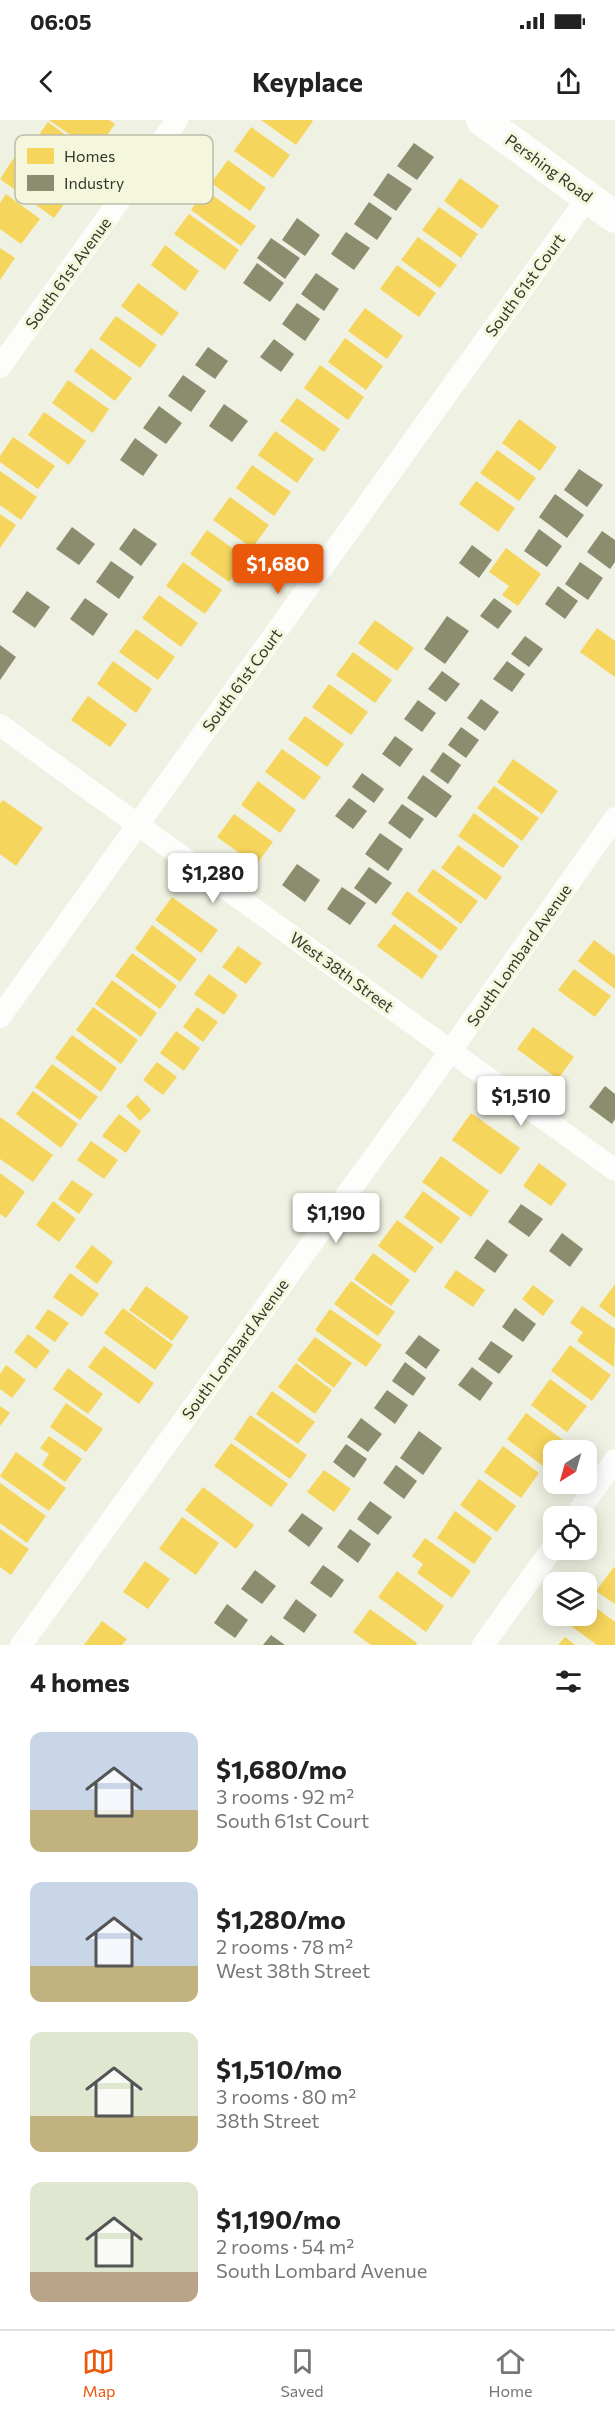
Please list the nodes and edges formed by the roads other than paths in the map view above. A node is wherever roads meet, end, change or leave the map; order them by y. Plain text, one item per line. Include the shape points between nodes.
1 (177, 120) edge
2 (482, 120) edge
3 (166, 135) edge
4 (588, 197) junction
5 (117, 204) edge
6 (615, 217) edge
7 (0, 367) edge
8 (0, 725) edge
9 (615, 818) edge
10 (138, 824) junction
11 (0, 1017) edge
12 (450, 1051) junction
13 (615, 1170) edge
14 (615, 1460) edge
15 (582, 1506) edge
16 (544, 1560) edge
17 (21, 1645) edge
18 (483, 1645) edge

1 - 3 street, South 61st Avenue
2 - 4 main road, Pershing Road
4 - 6 main road, Pershing Road
4 - 10 street, South 61st Court
5 - 7 street, South 61st Avenue
8 - 10 street, West 38th Street
9 - 12 street, South Lombard Avenue
10 - 11 street, South 61st Court
10 - 12 street, West 38th Street
12 - 13 street, West 38th Street
12 - 17 street, South Lombard Avenue
14 - 15 street
16 - 18 street

